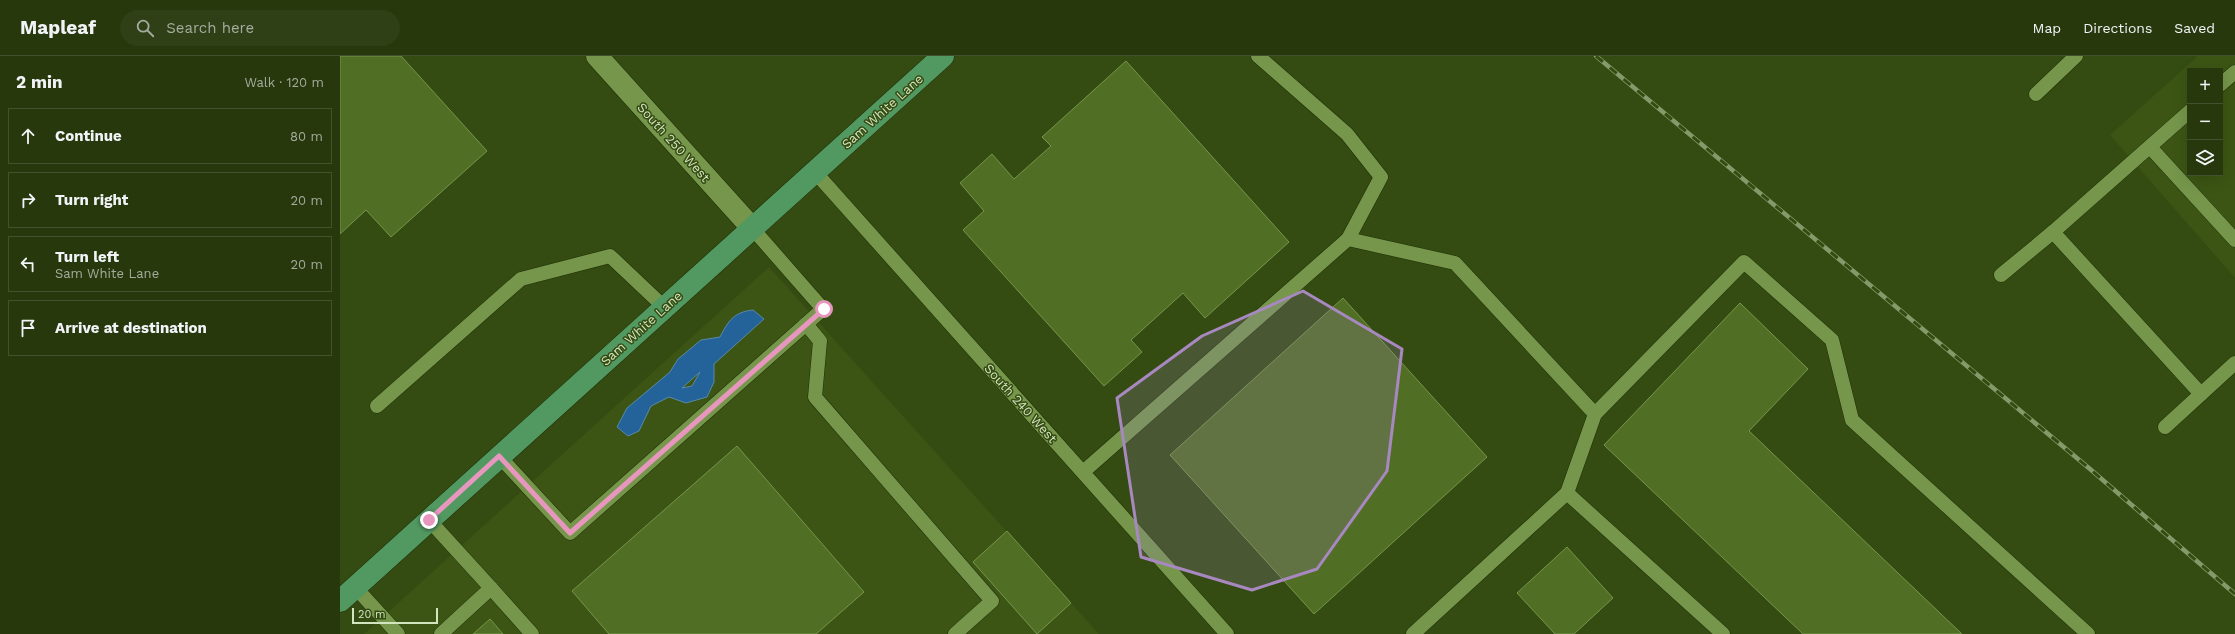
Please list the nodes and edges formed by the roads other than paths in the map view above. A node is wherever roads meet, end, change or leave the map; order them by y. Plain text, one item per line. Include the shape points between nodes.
1 (597, 56) edge
2 (943, 56) edge
3 (1258, 56) edge
4 (2076, 56) edge
5 (2235, 72) edge
6 (2223, 82) edge
7 (2036, 94) dead end
8 (2187, 114) edge
9 (2150, 147) junction
10 (815, 172) junction
11 (752, 228) junction
12 (2053, 232) junction
13 (1348, 239) junction
14 (2235, 240) edge
15 (2001, 275) dead end
16 (664, 307) junction
17 (806, 324) junction
18 (2235, 363) edge
19 (2201, 394) junction
20 (377, 406) dead end
21 (1595, 414) junction
22 (2165, 427) dead end
23 (499, 456) junction
24 (1083, 472) junction
25 (1567, 494) junction
26 (429, 520) junction
27 (491, 588) junction
28 (347, 594) edge
29 (398, 634) edge
30 (441, 634) edge
31 (532, 634) edge
32 (955, 634) edge
33 (1227, 634) edge
34 (1413, 634) edge
35 (1723, 634) edge
36 (2088, 634) edge

1 - 11 street, South 250 West
2 - 10 street, Sam White Lane
3 - 13 lane via 1347,134 1381,177
4 - 7 lane
5 - 6 lane
8 - 9 lane
9 - 12 lane
9 - 14 lane
10 - 11 street, Sam White Lane
10 - 24 lane, South 240 West
11 - 16 street, Sam White Lane
11 - 17 lane via 824,309
12 - 15 lane
12 - 19 lane
13 - 21 lane via 1455,263
13 - 24 lane
16 - 20 lane via 610,256 521,279
16 - 23 street, Sam White Lane
17 - 23 lane via 570,533
17 - 32 lane via 820,341 815,397 992,601
18 - 19 lane
19 - 22 lane
21 - 25 lane
21 - 36 lane via 1744,262 1832,340 1852,420
23 - 26 street, Sam White Lane
24 - 33 lane, South 240 West
25 - 34 lane
25 - 35 lane
26 - 27 lane
26 - 28 street, Sam White Lane
27 - 30 lane
27 - 31 lane
28 - 29 lane

